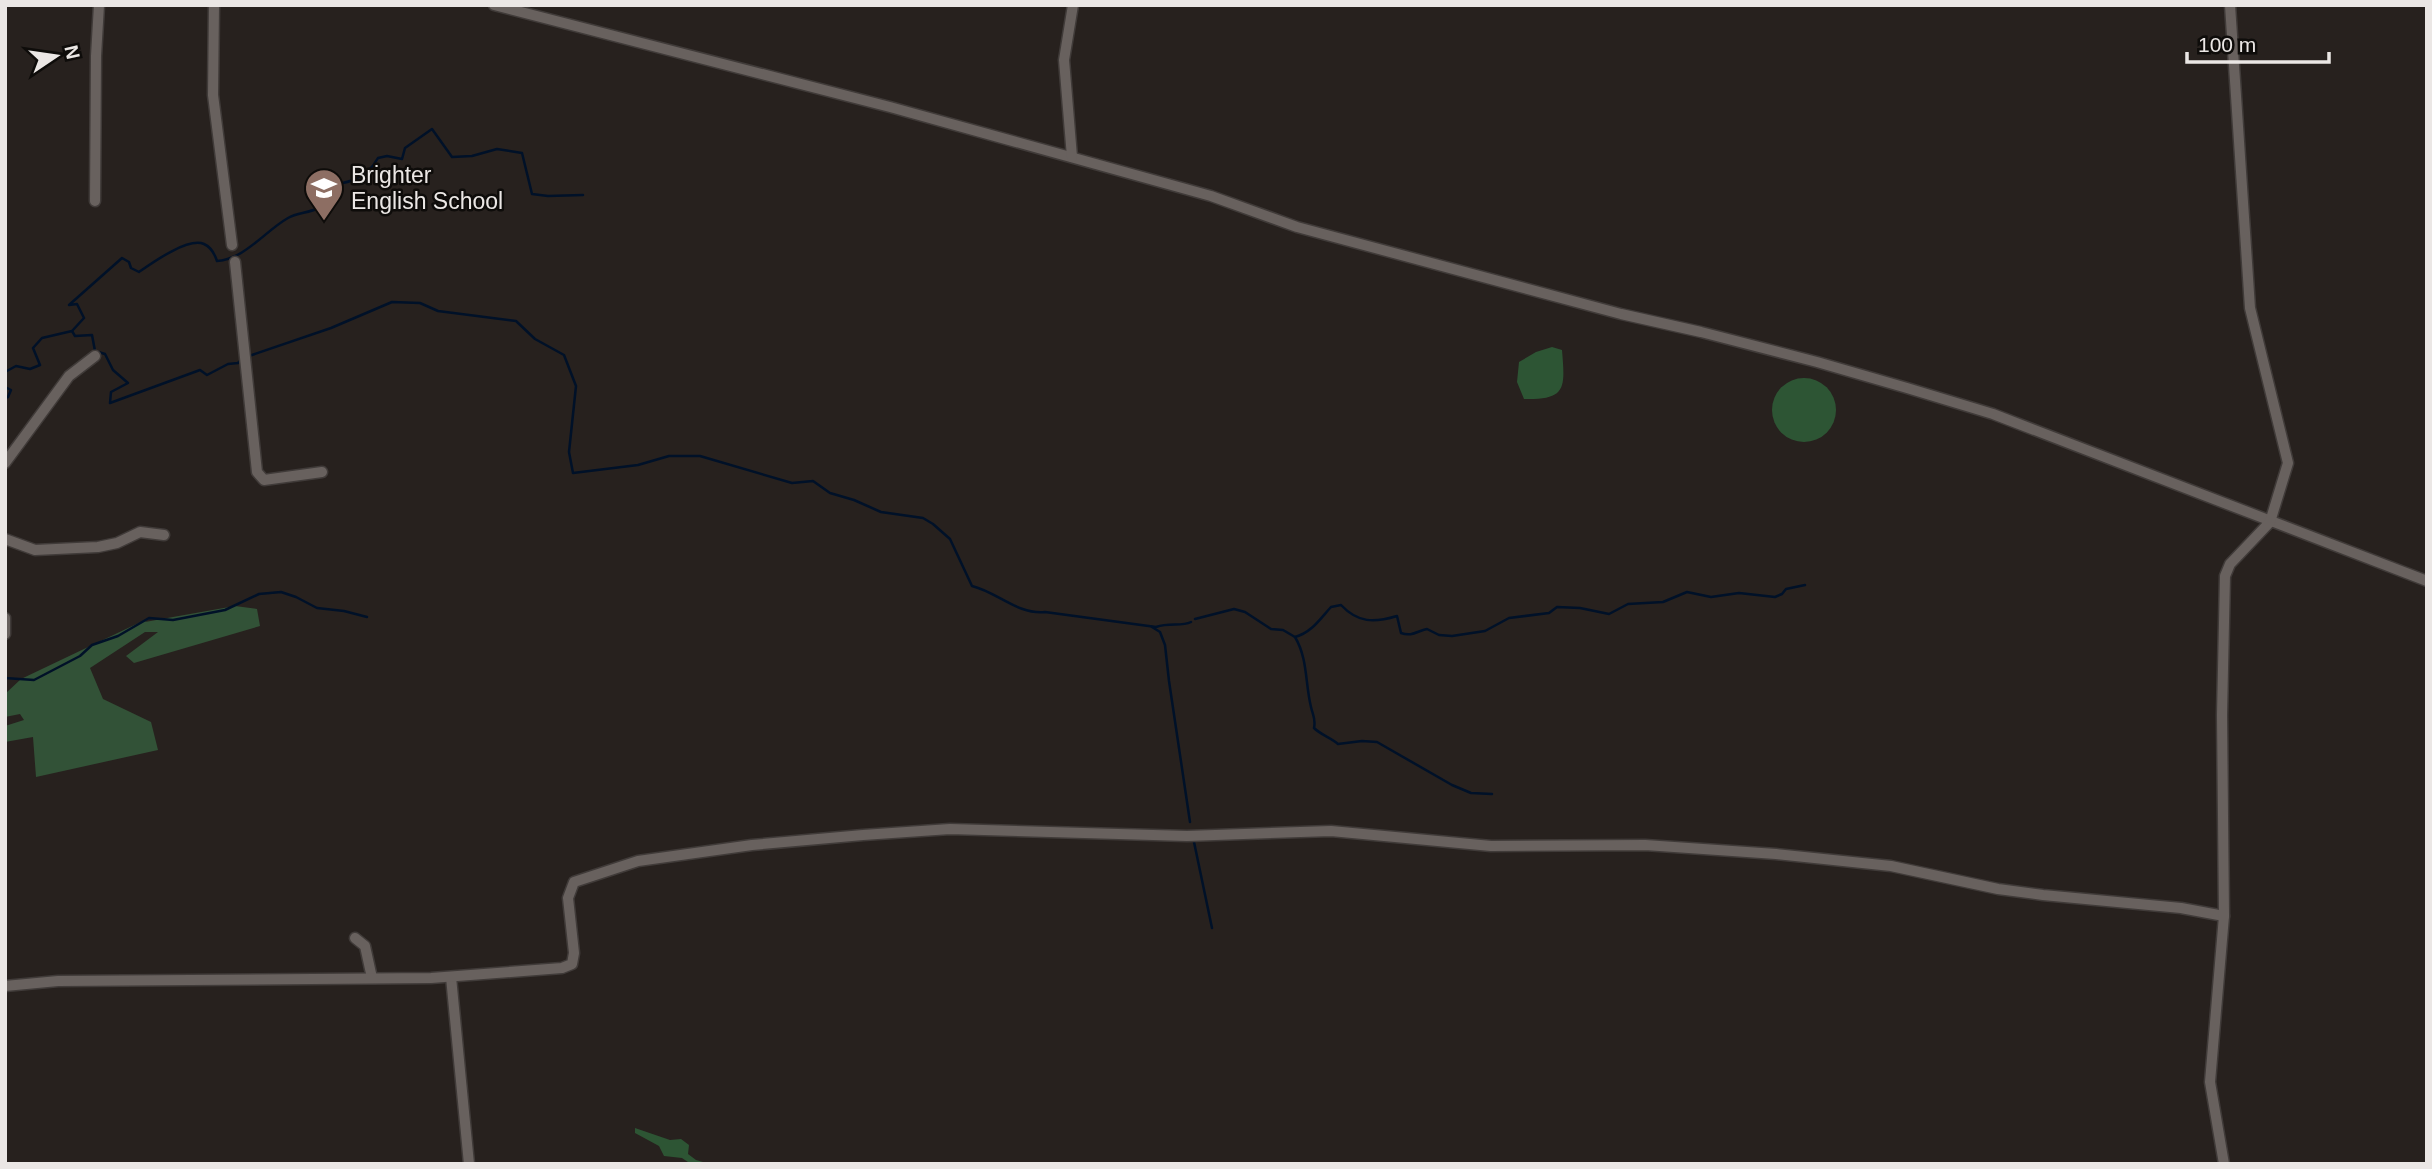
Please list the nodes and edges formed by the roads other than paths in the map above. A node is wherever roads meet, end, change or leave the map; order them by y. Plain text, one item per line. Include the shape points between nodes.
1 (99, 5) edge
2 (214, 5) edge
3 (494, 5) edge
4 (1073, 5) edge
5 (2230, 5) edge
6 (1072, 157) junction
7 (95, 201) dead end
8 (232, 245) dead end
9 (235, 262) dead end
10 (95, 356) dead end
11 (5, 463) edge
12 (322, 472) dead end
13 (2270, 522) junction
14 (164, 535) dead end
15 (5, 539) edge
16 (2427, 581) edge
17 (5, 618) edge
18 (5, 634) edge
19 (2224, 916) junction
20 (355, 938) dead end
21 (451, 977) junction
22 (372, 978) junction
23 (5, 986) edge
24 (469, 1164) edge
25 (2224, 1164) edge

1 - 7 street
2 - 8 street via 213,94
3 - 6 street
4 - 6 street via 1064,60
5 - 13 street via 2250,308 2288,463
6 - 13 street via 1211,196 1297,228 1817,362 1993,414
9 - 12 street via 257,472 264,480
10 - 11 street via 69,376
13 - 16 street
13 - 19 street via 2225,576
14 - 15 street via 140,533 99,547 35,550
17 - 18 street
19 - 21 street via 1998,889 1891,866 1658,845 1491,846 1331,831 1187,836 950,829 752,845 612,869 574,882 568,898 572,964
19 - 25 street via 2210,1082
20 - 22 street via 365,946
21 - 22 street
21 - 24 street
22 - 23 street via 58,981

